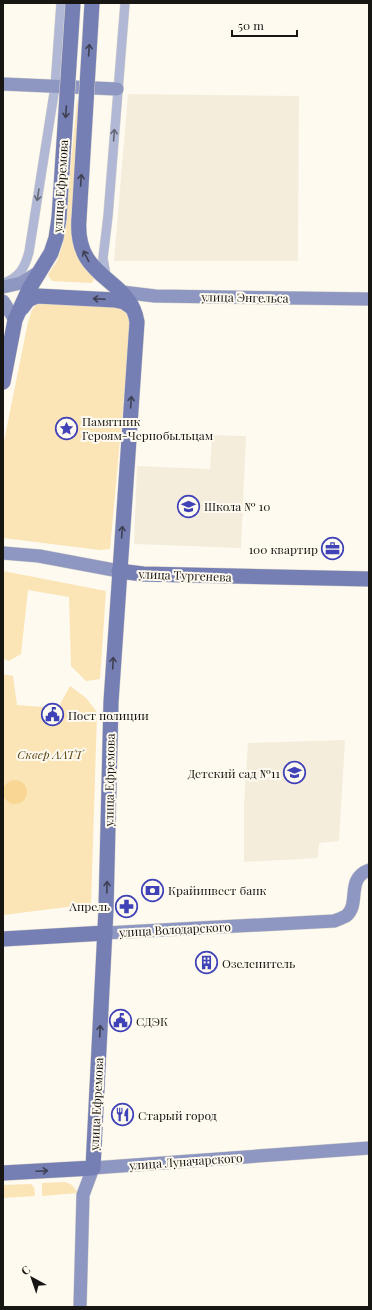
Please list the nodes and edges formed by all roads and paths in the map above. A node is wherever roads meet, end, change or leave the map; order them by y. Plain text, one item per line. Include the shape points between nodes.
1 (62, 3) edge
2 (73, 3) edge
3 (92, 3) edge
4 (124, 3) edge
5 (3, 84) edge
6 (55, 88) junction
7 (117, 89) junction
8 (107, 231) junction
9 (42, 269) junction
10 (3, 284) edge
11 (3, 287) edge
12 (116, 288) junction
13 (155, 296) junction
14 (369, 299) edge
15 (3, 301) edge
16 (136, 316) junction
17 (16, 319) junction
18 (3, 382) edge
19 (3, 553) edge
20 (119, 571) junction
21 (369, 579) edge
22 (369, 870) edge
23 (105, 933) junction
24 (3, 939) edge
25 (369, 1148) edge
26 (93, 1168) junction
27 (3, 1173) edge
28 (80, 1307) edge

1 - 6 street, улица Ефремова
2 -> 9 main road, улица Ефремова, bridge via 59,218 55,244
12 -> 3 main road, улица Ефремова, bridge via 95,270 79,242
4 - 7 street, улица Ефремова
5 - 6 street
6 - 7 street
6 -> 10 street, улица Ефремова via 26,264 17,276
8 -> 7 street, улица Ефремова
8 - 12 street, улица Ефремова via 103,266 106,276
8 - 13 street via 107,262 112,274 126,286
9 - 11 street via 22,283
9 - 17 main road, улица Ефремова
12 - 13 street, улица Энгельса
12 - 16 main road, улица Ефремова via 131,302
13 - 14 street, улица Энгельса
13 - 16 street via 142,305
15 - 17 street
16 -> 17 main road via 124,302 115,300 37,296 24,304
20 -> 16 main road, улица Ефремова
17 - 18 main road, улица Ефремова
19 - 20 street, улица Тургенева via 40,556
20 - 21 main road, улица Тургенева via 206,576
23 -> 20 main road, улица Ефремова via 111,702
22 - 23 street, улица Володарского via 360,875 355,884 352,907 346,916 334,921
23 - 24 main road, улица Володарского
26 -> 23 main road, улица Ефремова
25 - 26 street, улица Луначарского
27 -> 26 main road, улица Луначарского
26 - 28 street via 83,1195

